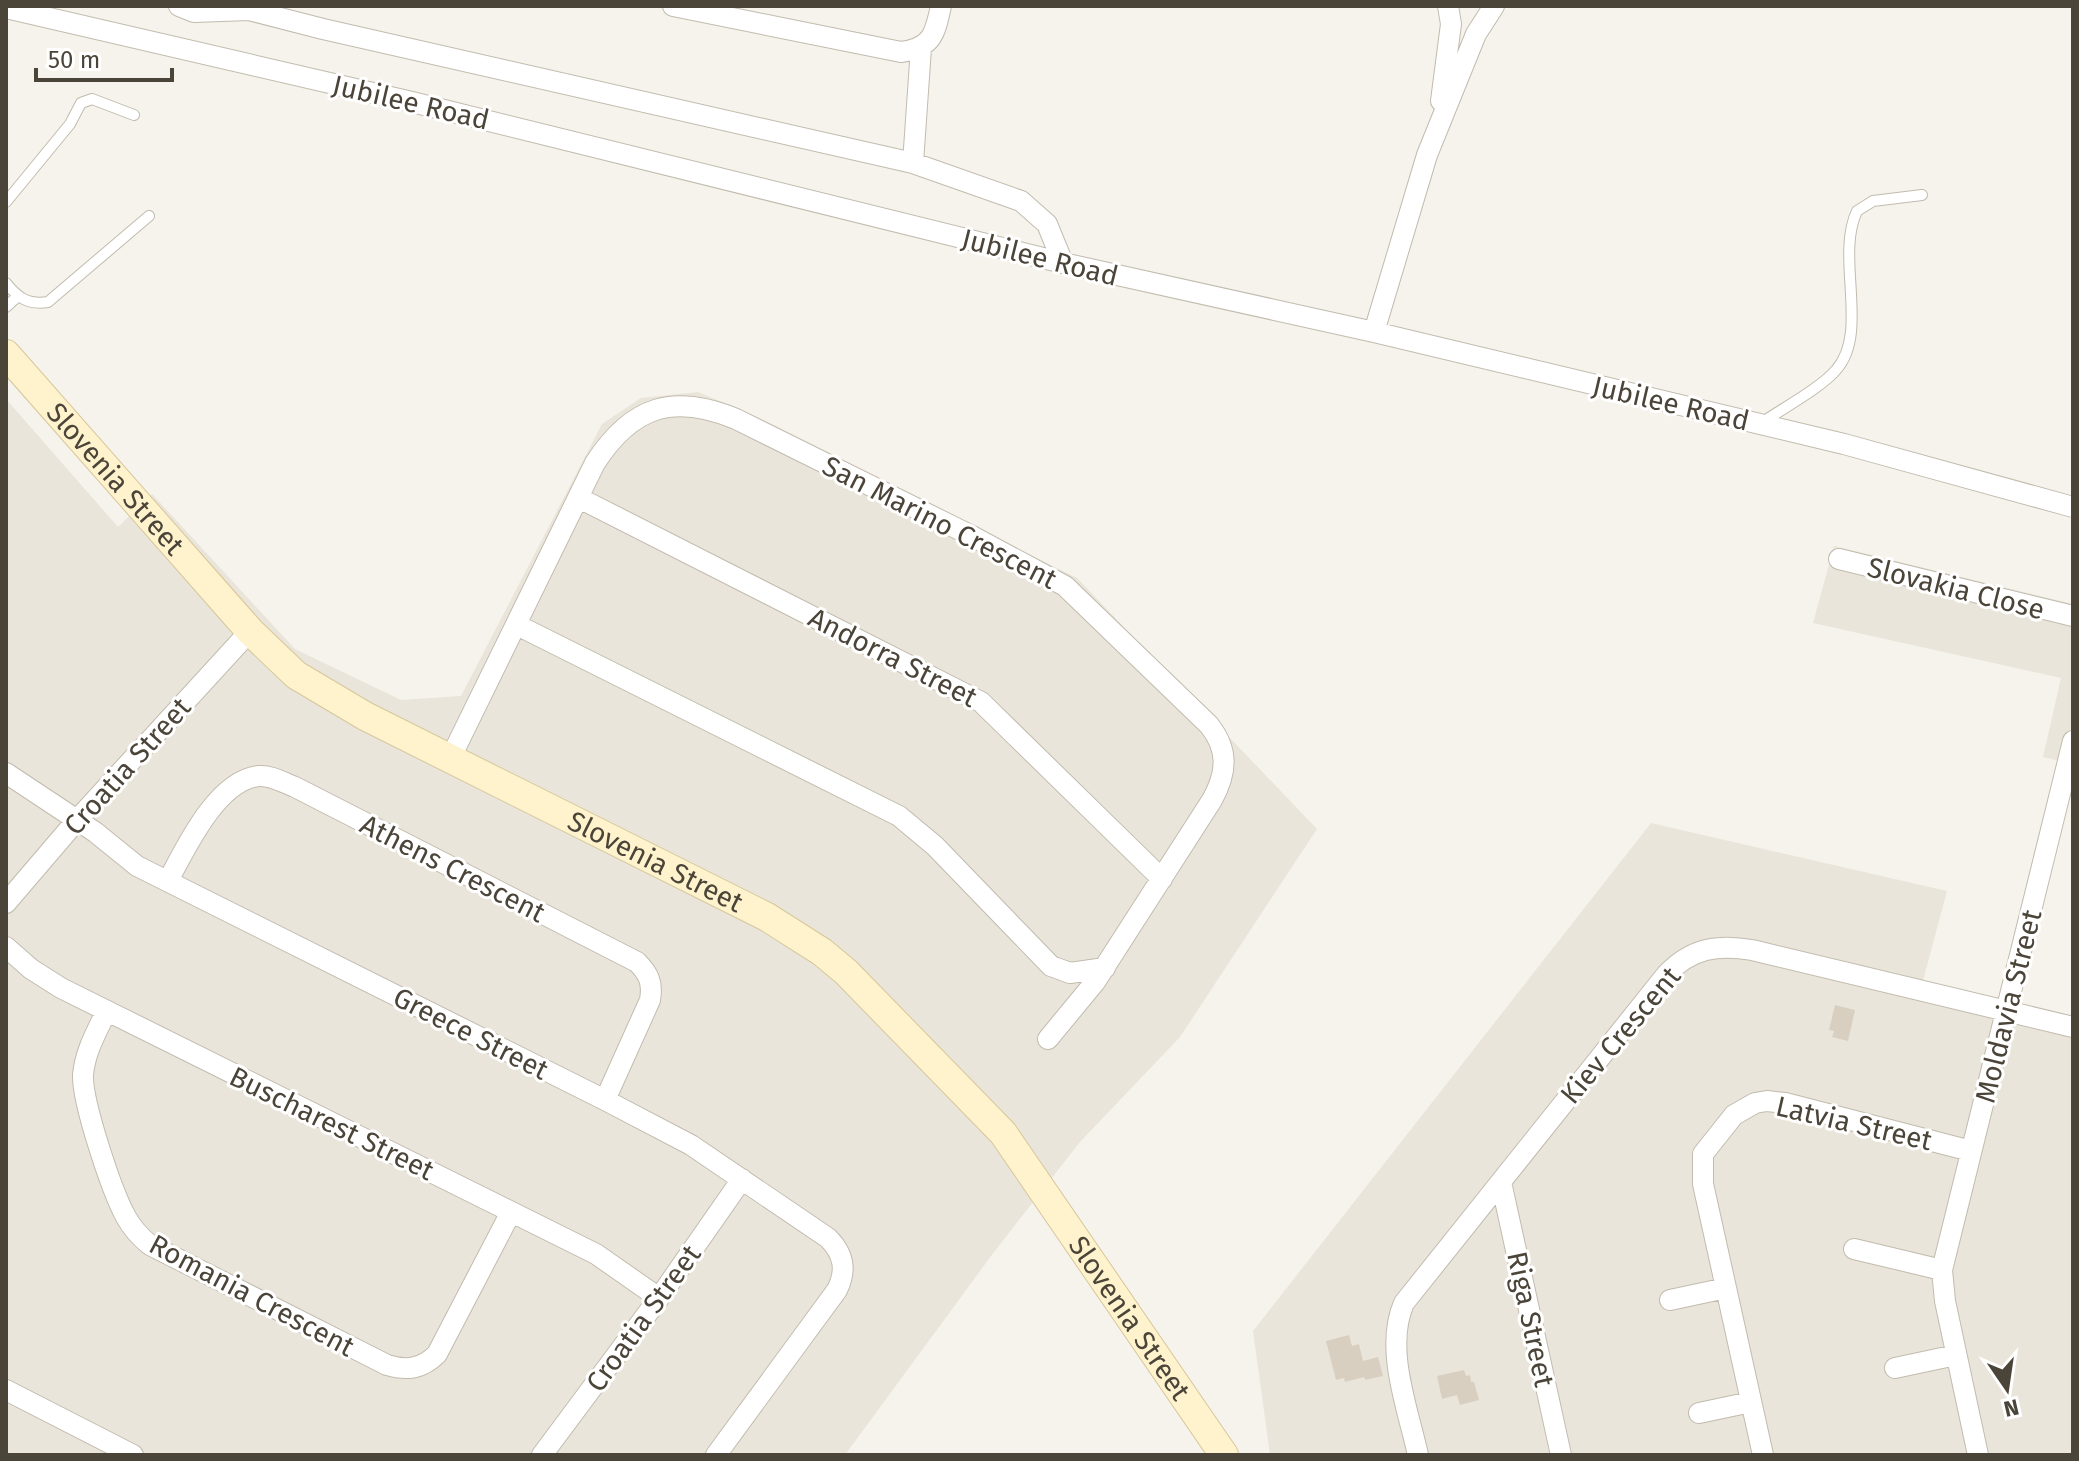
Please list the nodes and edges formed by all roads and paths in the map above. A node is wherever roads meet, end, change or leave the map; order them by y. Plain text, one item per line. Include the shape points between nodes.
1 (179, 6) edge
2 (673, 6) edge
3 (941, 6) edge
4 (1448, 6) edge
5 (1494, 6) edge
6 (6, 8) edge
7 (921, 48) junction
8 (134, 115) dead end
9 (1439, 123) junction
10 (913, 163) junction
11 (1922, 195) dead end
12 (6, 202) edge
13 (149, 216) dead end
14 (1063, 263) junction
15 (6, 283) edge
16 (17, 297) junction
17 (6, 307) edge
18 (1374, 332) junction
19 (6, 354) edge
20 (1759, 424) junction
21 (579, 498) junction
22 (2073, 507) edge
23 (1839, 559) dead end
24 (2073, 616) edge
25 (517, 625) junction
26 (250, 631) junction
27 (2073, 746) edge
28 (450, 759) junction
29 (6, 773) edge
30 (77, 820) junction
31 (1162, 879) junction
32 (168, 881) junction
33 (6, 903) edge
34 (6, 947) edge
35 (1105, 968) junction
36 (106, 1012) junction
37 (2007, 1012) junction
38 (2073, 1027) edge
39 (1048, 1039) dead end
40 (605, 1100) junction
41 (1971, 1151) junction
42 (742, 1179) junction
43 (1501, 1182) junction
44 (511, 1212) junction
45 (1854, 1249) dead end
46 (1942, 1270) junction
47 (1726, 1288) junction
48 (659, 1298) junction
49 (1670, 1300) dead end
50 (1956, 1355) junction
51 (1895, 1368) dead end
52 (6, 1390) edge
53 (1751, 1402) junction
54 (1699, 1413) dead end
55 (133, 1455) edge
56 (542, 1455) edge
57 (716, 1455) edge
58 (1224, 1455) edge
59 (1418, 1455) edge
60 (1561, 1455) edge
61 (1763, 1455) edge
62 (1978, 1455) edge

1 - 10 street via 194,12 249,10
2 - 7 street via 884,50
3 - 7 street via 936,29
4 - 9 street via 1451,24
5 - 9 street via 1476,34
6 - 14 street, Jubilee Road via 471,116
7 - 10 street
8 - 12 lane via 92,99 81,103
9 - 18 street
10 - 14 street via 1021,201 1047,224
11 - 20 lane via 1873,201 1857,211 1849,252 1846,353 1827,379
13 - 16 lane via 48,302 35,304
14 - 18 street, Jubilee Road
15 - 16 lane
16 - 17 lane
18 - 20 street, Jubilee Road
19 - 26 street, Slovenia Street
20 - 22 street, Jubilee Road
21 - 25 street, San Marino Crescent
21 - 31 street, Andorra Street via 972,696
21 - 31 street, San Marino Crescent via 604,450 632,420 667,408 709,409 1065,586 1221,742 1225,763 1220,785
23 - 24 street, Slovakia Close
25 - 28 street, San Marino Crescent
25 - 35 street via 891,811 935,846 1051,966 1070,973
26 - 28 street, Slovenia Street via 311,686
26 - 30 street, Croatia Street
27 - 37 street, Moldavia Street
28 - 58 street, Slovenia Street via 767,917 846,972 1003,1133
29 - 30 street, Greece Street
30 - 32 street, Greece Street via 137,866
30 - 33 street, Croatia Street
31 - 35 street, San Marino Crescent
32 - 40 street, Greece Street
32 - 40 street, Athens Crescent via 203,820 235,787 259,776 295,787 637,962 653,988
34 - 36 street, Buscharest Street via 45,978
35 - 39 street, San Marino Crescent
36 - 44 street, Buscharest Street
36 - 44 street, Romania Crescent via 85,1061 85,1100 120,1205 135,1232 150,1245 387,1365 412,1369 437,1354
37 - 38 street, Kiev Crescent
37 - 41 street, Moldavia Street
37 - 43 street, Kiev Crescent via 1752,950 1701,950 1666,975
40 - 42 street, Greece Street
41 - 46 street, Moldavia Street
41 - 47 street, Latvia Street via 1785,1103 1748,1106 1715,1136 1702,1162
42 - 48 street, Croatia Street
42 - 57 street, Greece Street via 828,1238 841,1255 844,1270 830,1301
43 - 59 street, Kiev Crescent via 1411,1294 1397,1322 1397,1361
43 - 60 street, Riga Street
44 - 48 street, Buscharest Street via 596,1254
45 - 46 street
46 - 50 street, Moldavia Street
47 - 49 street
47 - 53 street, Latvia Street
48 - 56 street, Croatia Street
50 - 51 street
50 - 62 street, Moldavia Street
52 - 55 street
53 - 54 street
53 - 61 street, Latvia Street

